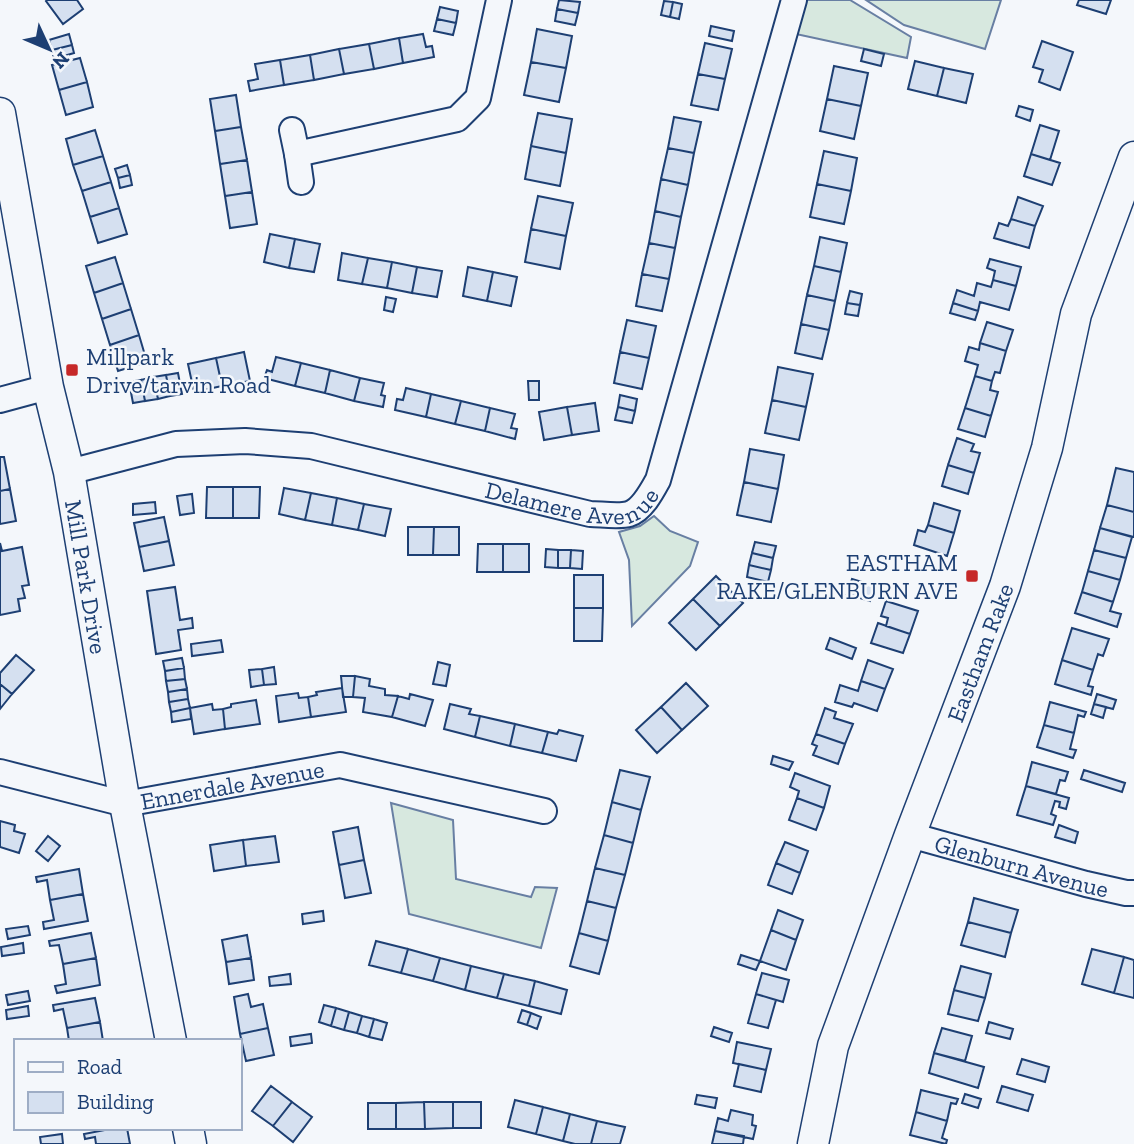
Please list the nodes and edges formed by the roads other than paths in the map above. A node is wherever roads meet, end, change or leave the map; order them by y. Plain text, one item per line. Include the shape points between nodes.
1 (499, 0) edge
2 (794, 0) edge
3 (0, 113) edge
4 (1134, 157) edge
5 (301, 183) dead end
6 (48, 387) junction
7 (0, 400) edge
8 (69, 472) junction
9 (0, 772) edge
10 (125, 804) junction
11 (544, 811) dead end
12 (910, 835) junction
13 (1134, 893) edge
14 (171, 1039) edge
15 (813, 1144) edge

1 - 5 street via 478,99 457,119 294,142
2 - 8 street, Delamere Avenue via 658,480 647,499 630,514 590,513 311,446 245,440 176,444
3 - 6 street, Mill Park Drive
4 - 12 street, Eastham Rake via 1076,313 1046,447 1005,586
6 - 7 street
6 - 8 street, Mill Park Drive
8 - 10 street, Mill Park Drive
9 - 10 street
10 - 11 street, Ennerdale Avenue via 340,765
10 - 14 street, Mill Park Drive
12 - 13 street, Glenburn Avenue
12 - 15 street, Eastham Rake via 833,1046

